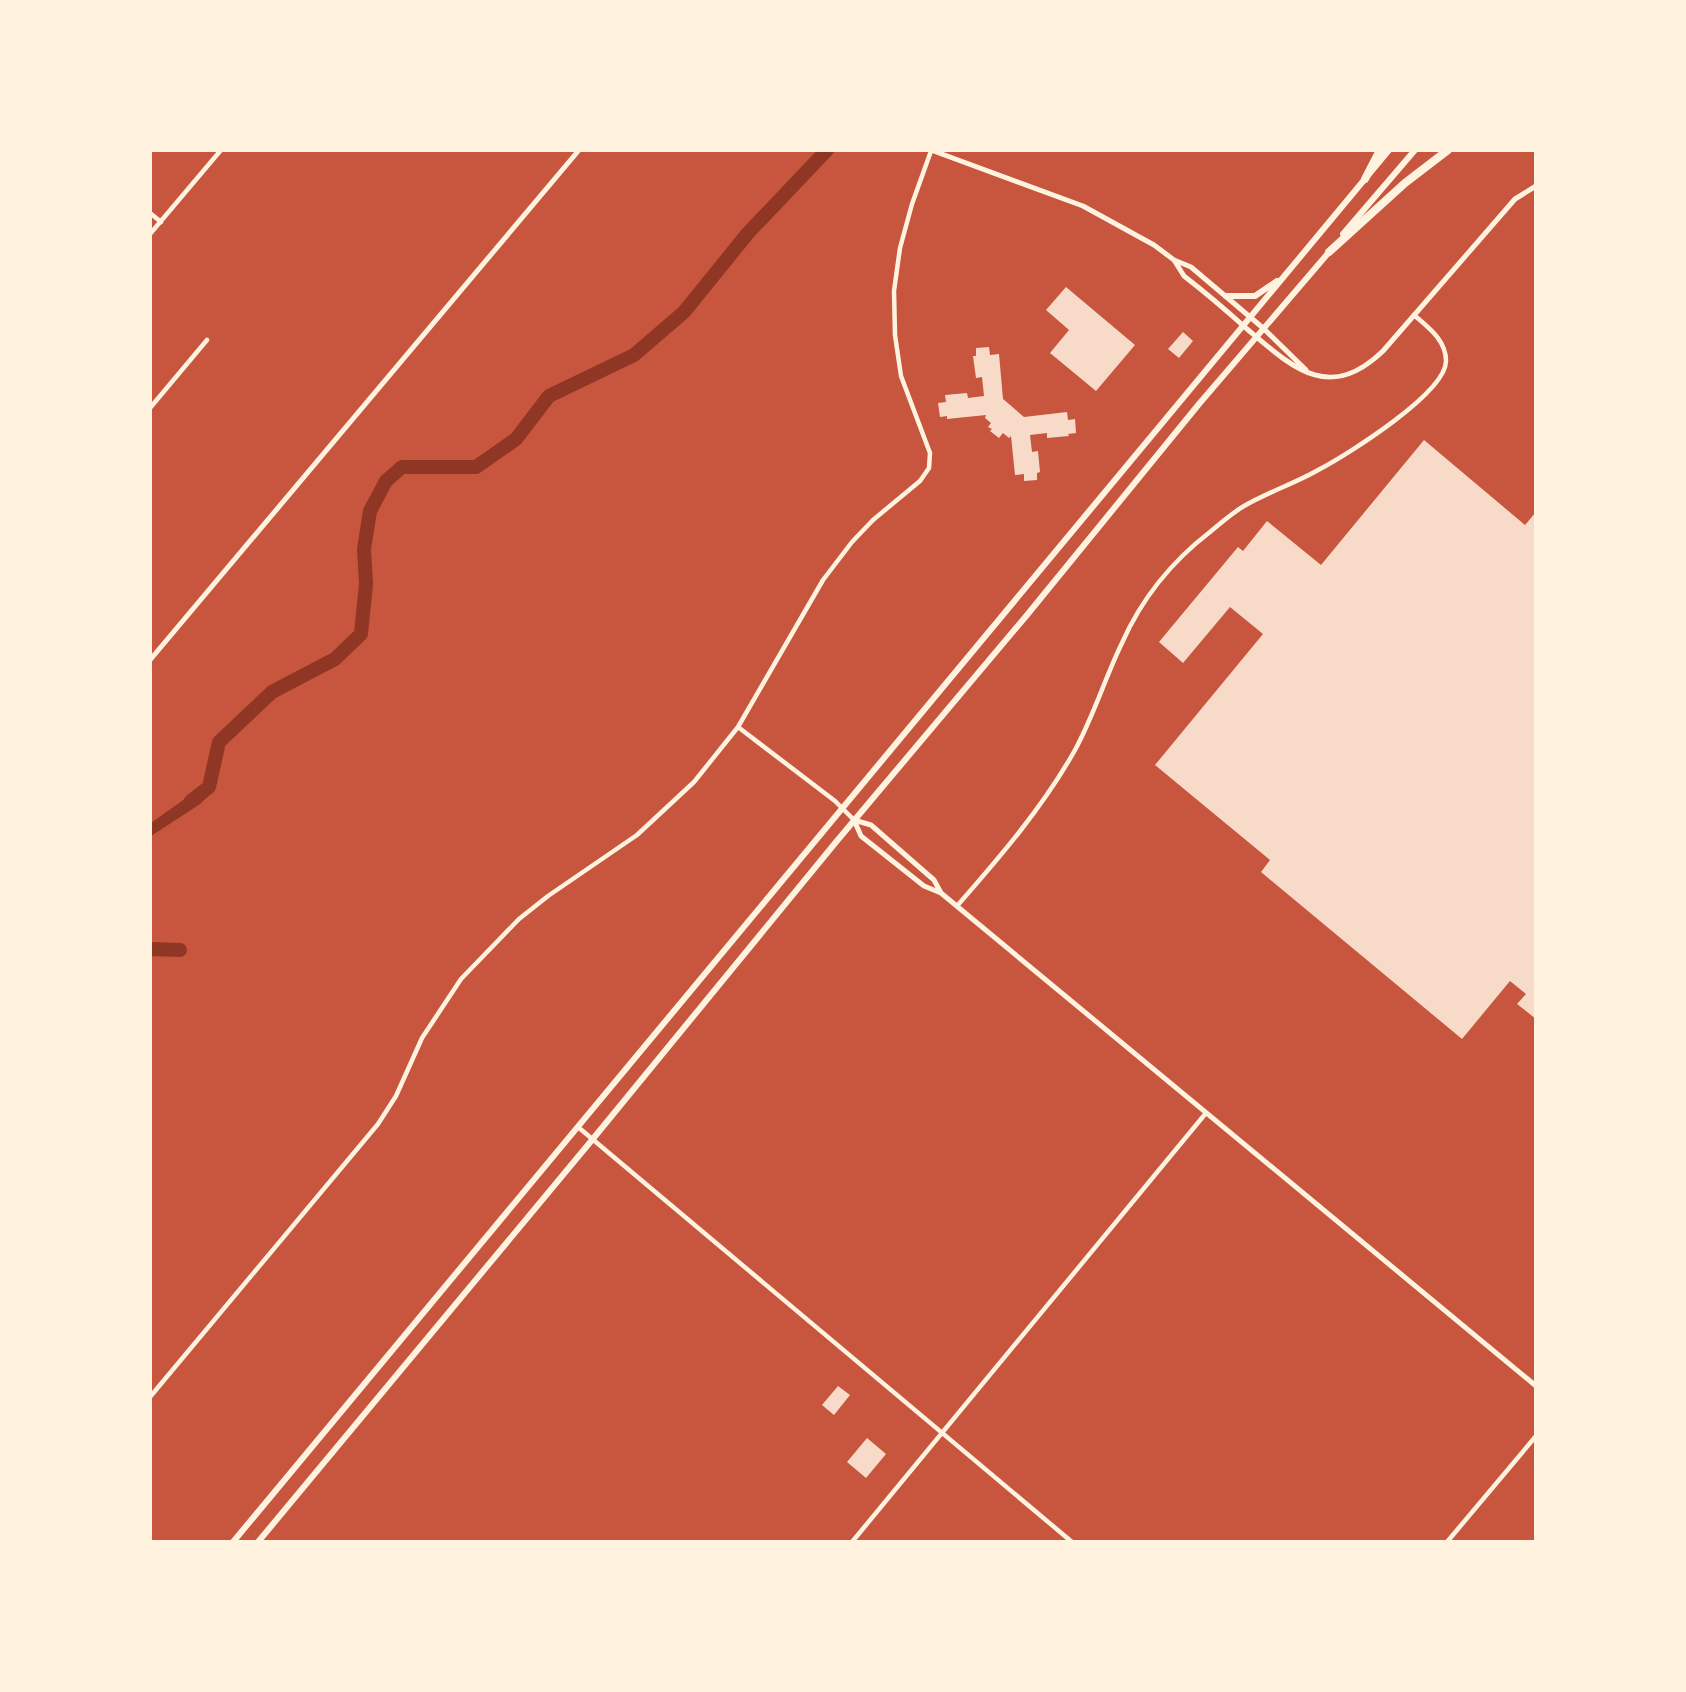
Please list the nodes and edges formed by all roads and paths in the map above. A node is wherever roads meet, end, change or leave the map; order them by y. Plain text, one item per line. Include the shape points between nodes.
1 (221, 150) edge
2 (579, 150) edge
3 (1380, 150) edge
4 (1389, 150) edge
5 (1415, 150) edge
6 (1448, 150) edge
7 (931, 151) edge
8 (1365, 179) junction
9 (1535, 186) edge
10 (150, 213) edge
11 (161, 222) junction
12 (150, 234) edge
13 (1329, 252) junction
14 (1174, 260) junction
15 (1284, 276) junction
16 (1226, 296) junction
17 (1414, 315) junction
18 (1250, 317) junction
19 (1243, 325) junction
20 (1263, 328) junction
21 (1256, 336) junction
22 (207, 340) dead end
23 (1308, 372) junction
24 (150, 408) edge
25 (151, 660) edge
26 (738, 727) junction
27 (843, 808) junction
28 (854, 820) junction
29 (941, 893) junction
30 (957, 906) junction
31 (1206, 1113) junction
32 (578, 1127) junction
33 (592, 1140) junction
34 (1535, 1386) edge
35 (150, 1397) edge
36 (941, 1433) junction
37 (1535, 1436) edge
38 (233, 1542) edge
39 (258, 1542) edge
40 (852, 1542) edge
41 (1072, 1542) edge
42 (1447, 1542) edge

1 - 11 street
2 - 25 street
3 - 8 highway
4 - 8 main road
5 - 13 main road
6 - 13 highway
7 - 14 street via 1083,206
7 - 26 street via 900,248 894,291 901,376 930,453 929,468 852,542 823,580
8 - 15 main road
9 - 17 street via 1515,199
10 - 11 street
11 - 12 street
13 - 20 main road
14 - 16 street via 1191,267
14 - 19 street via 1184,276
15 - 16 main road via 1255,296
15 - 18 main road
16 - 18 street
17 - 23 street via 1368,365 1352,374 1329,377
17 - 30 street via 1435,332 1444,347 1446,363 1435,386 1376,435 1321,469 1244,506 1178,560 1149,596 1122,642 1093,715 1052,788
18 - 19 main road
18 - 20 street
19 - 21 street
19 - 27 main road
20 - 21 main road
20 - 23 street
21 - 23 street via 1291,366
21 - 28 main road
22 - 24 street
26 - 27 street
26 - 35 street via 669,807 626,844 519,919 461,979 422,1038 378,1124
27 - 28 street
27 - 32 main road
28 - 29 street via 874,827 934,880
28 - 29 street via 861,836 925,886
28 - 33 main road
29 - 30 street
30 - 31 street
31 - 34 street
31 - 36 street
32 - 33 street
32 - 38 main road
33 - 36 street
33 - 39 main road
36 - 40 street
36 - 41 street
37 - 42 street

